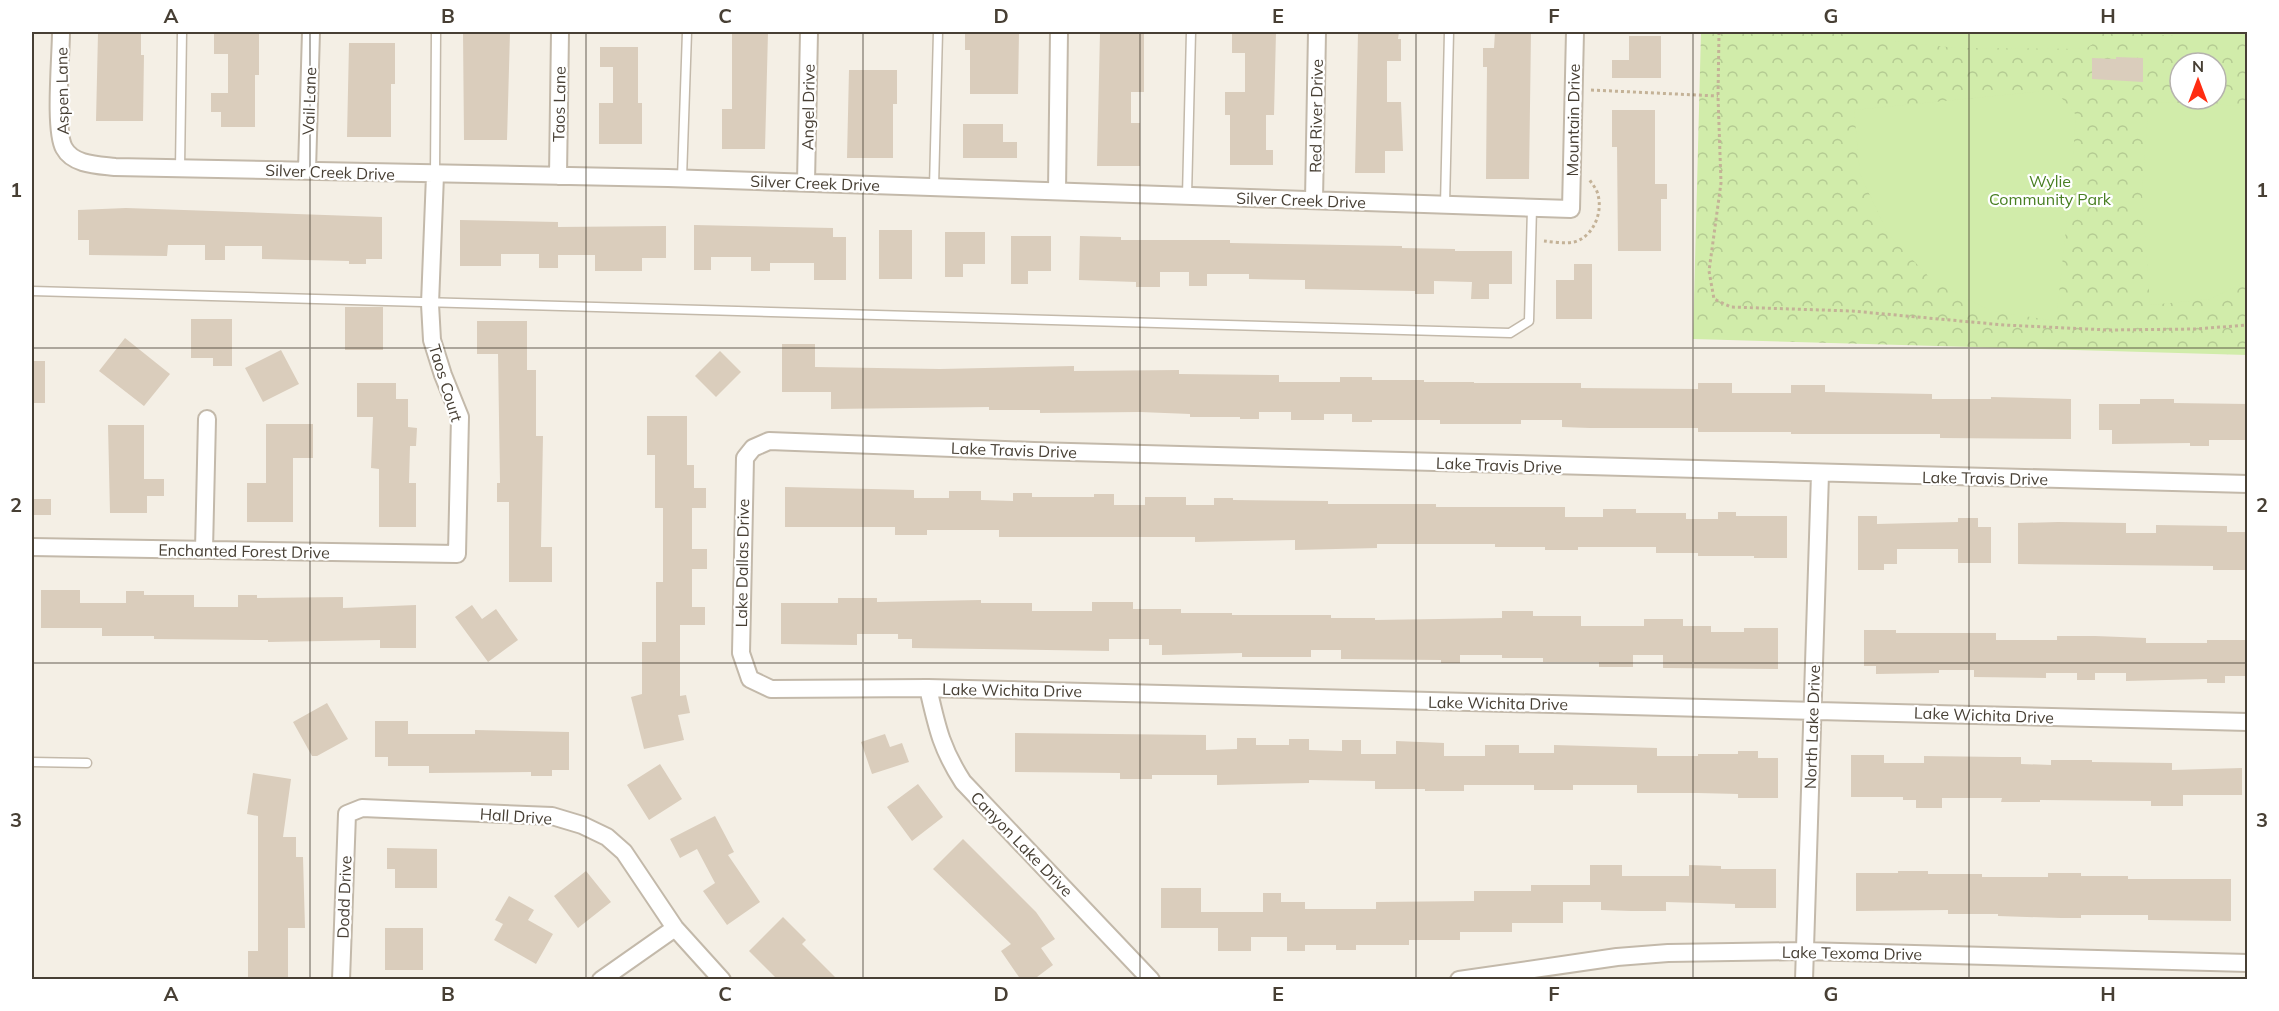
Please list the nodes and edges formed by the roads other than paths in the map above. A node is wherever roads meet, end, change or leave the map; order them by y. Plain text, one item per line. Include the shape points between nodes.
1 (61, 32) edge
2 (182, 32) edge
3 (311, 32) edge
4 (436, 32) edge
5 (560, 32) edge
6 (687, 32) edge
7 (809, 32) edge
8 (938, 32) edge
9 (1059, 32) edge
10 (1191, 32) edge
11 (1317, 32) edge
12 (1449, 32) edge
13 (1575, 32) edge
14 (65, 150) joint
15 (180, 168) junction
16 (307, 170) junction
17 (435, 175) junction
18 (558, 176) junction
19 (682, 178) junction
20 (806, 182) junction
21 (934, 187) junction
22 (1057, 191) junction
23 (1187, 196) junction
24 (1314, 200) junction
25 (1445, 205) junction
26 (1532, 208) junction
27 (1571, 209) joint
28 (32, 291) edge
29 (430, 303) junction
30 (207, 419) dead end
31 (753, 448) joint
32 (1820, 474) junction
33 (2247, 484) edge
34 (32, 547) edge
35 (204, 550) junction
36 (457, 554) joint
37 (750, 679) joint
38 (928, 688) junction
39 (1812, 711) junction
40 (2247, 722) edge
41 (32, 762) edge
42 (87, 764) dead end
43 (347, 814) joint
44 (675, 928) junction
45 (1804, 951) junction
46 (2247, 963) edge
47 (341, 980) edge
48 (601, 980) edge
49 (722, 980) edge
50 (1151, 980) edge
51 (1459, 980) edge
52 (1804, 980) edge

1 - 14 street, Aspen Lane via 59,131
2 - 15 lane
3 - 16 street, Vail Lane
4 - 17 lane
5 - 18 street, Taos Lane
6 - 19 lane
7 - 20 street, Angel Drive
8 - 21 lane
9 - 22 street
10 - 23 lane
11 - 24 street, Red River Drive
12 - 25 lane
13 - 27 street, Mountain Drive
14 - 15 street, Silver Creek Drive via 83,163
15 - 16 street, Silver Creek Drive
16 - 17 street, Silver Creek Drive
17 - 18 street, Silver Creek Drive
17 - 29 street, Taos Court
18 - 19 street, Silver Creek Drive
19 - 20 street, Silver Creek Drive
20 - 21 street, Silver Creek Drive
21 - 22 street, Silver Creek Drive
22 - 23 street, Silver Creek Drive
23 - 24 street, Silver Creek Drive
24 - 25 street, Silver Creek Drive
25 - 26 street, Silver Creek Drive
26 - 27 street, Silver Creek Drive
26 - 29 lane via 1529,321 1510,333
28 - 29 lane
29 - 36 street, Taos Court via 432,340 460,417
30 - 35 street
31 - 32 street, Lake Travis Drive via 769,441
31 - 37 street, Lake Dallas Drive via 745,458 744,470 741,653
32 - 33 street, Lake Travis Drive
32 - 39 street, North Lake Drive
34 - 35 street, Enchanted Forest Drive
35 - 36 street, Enchanted Forest Drive
37 - 38 street, Lake Wichita Drive via 771,689
38 - 39 street, Lake Wichita Drive
38 - 50 street, Canyon Lake Drive via 940,740 963,782
39 - 40 street, Lake Wichita Drive
39 - 45 street, North Lake Drive
41 - 42 lane
43 - 44 street, Hall Drive via 362,808 552,816 582,825 607,837 624,852
43 - 47 street, Dodd Drive
44 - 48 street
44 - 49 street, Hall Drive
45 - 46 street, Lake Texoma Drive
45 - 51 street, Lake Texoma Drive via 1617,957
45 - 52 street, North Lake Drive

